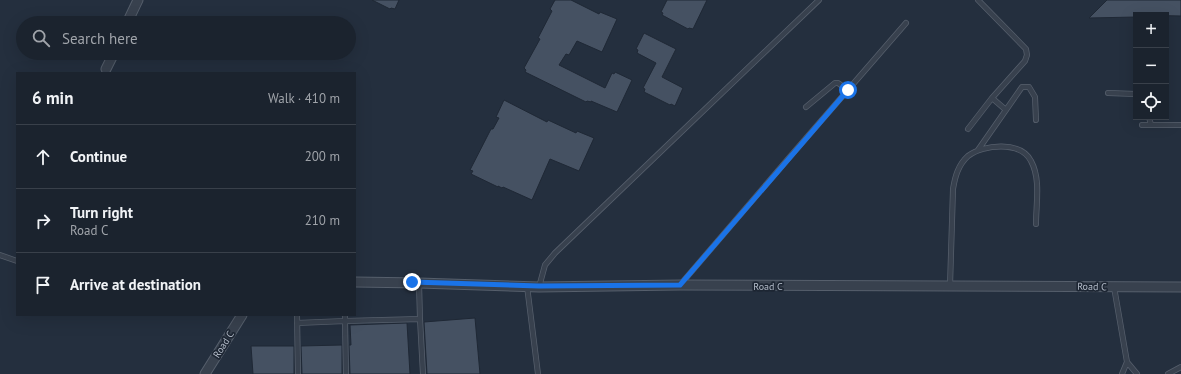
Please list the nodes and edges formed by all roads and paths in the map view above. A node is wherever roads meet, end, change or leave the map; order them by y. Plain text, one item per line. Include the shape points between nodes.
1 (138, 0) edge
2 (819, 0) edge
3 (978, 0) edge
4 (130, 16) edge
5 (906, 23) dead end
6 (111, 60) edge
7 (106, 70) dead end
8 (848, 90) junction
9 (1108, 93) dead end
10 (1133, 94) edge
11 (992, 98) junction
12 (806, 107) dead end
13 (1006, 110) junction
14 (1036, 120) dead end
15 (1150, 120) edge
16 (1142, 125) dead end
17 (1151, 125) junction
18 (1181, 125) edge
19 (968, 129) dead end
20 (978, 150) junction
21 (1036, 224) dead end
22 (0, 255) edge
23 (16, 261) edge
24 (356, 282) edge
25 (419, 283) junction
26 (680, 285) junction
27 (526, 286) junction
28 (539, 286) junction
29 (950, 286) junction
30 (1114, 286) junction
31 (1181, 287) edge
32 (241, 316) edge
33 (297, 316) edge
34 (345, 316) edge
35 (420, 319) junction
36 (345, 321) junction
37 (297, 323) junction
38 (1127, 362) junction
39 (1181, 367) edge
40 (205, 374) edge
41 (298, 374) edge
42 (346, 374) edge
43 (423, 374) edge
44 (538, 374) edge
45 (1122, 374) edge
46 (1137, 374) edge
47 (1168, 374) edge

1 - 4 street
2 - 28 lane via 555,253 545,265
3 - 11 lane via 1026,49 1027,55 1025,61
5 - 8 lane
6 - 7 street
8 - 12 lane via 835,83
8 - 26 lane
9 - 10 lane
11 - 13 lane
11 - 19 lane
13 - 14 lane via 1022,87 1029,88 1035,97
13 - 20 lane
15 - 17 lane
16 - 17 lane
17 - 18 lane
20 - 21 lane via 1011,147 1023,150 1028,155 1037,176
20 - 29 lane via 967,157 956,175 952,195
22 - 23 lane
24 - 25 street, Road C
25 - 27 street, Road C
25 - 35 lane
26 - 28 street, Road C
26 - 29 street, Road C
27 - 28 street, Road C
27 - 44 lane
29 - 30 street, Road C
30 - 31 street, Road C
30 - 38 lane
32 - 40 street, Road C
33 - 37 lane
34 - 36 lane
35 - 36 lane
35 - 43 lane
36 - 37 lane
36 - 42 lane
37 - 41 lane
38 - 45 lane
38 - 46 lane
39 - 47 lane

